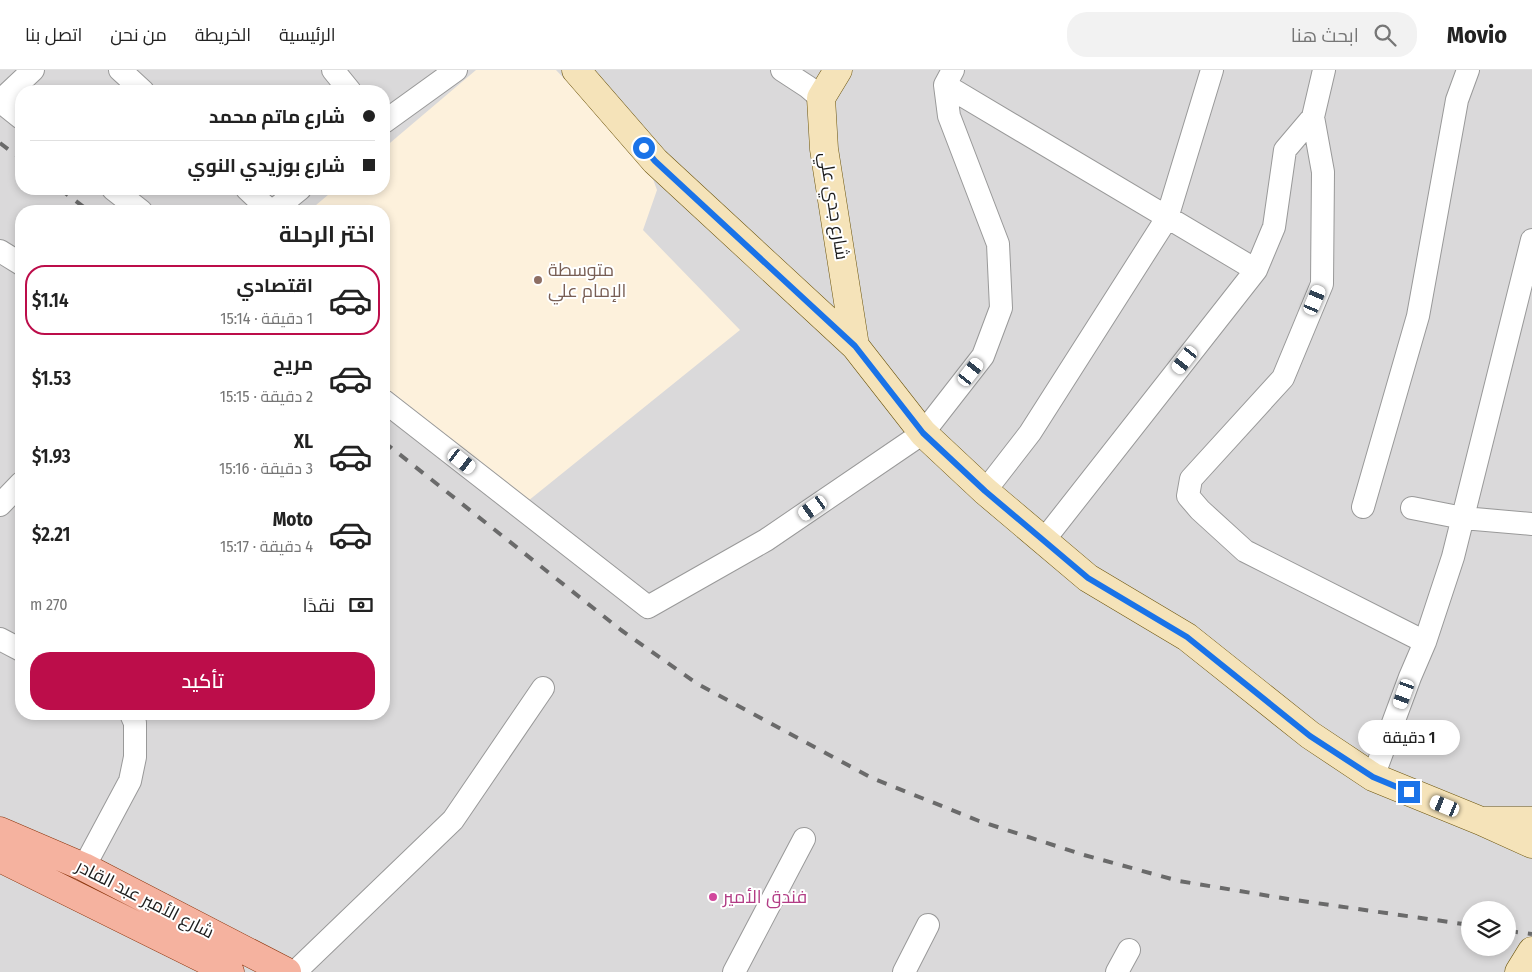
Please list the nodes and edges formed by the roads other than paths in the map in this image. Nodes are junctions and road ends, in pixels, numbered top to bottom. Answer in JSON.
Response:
{"nodes":[{"id":1,"x":33,"y":70,"type":"edge"},
{"id":2,"x":120,"y":70,"type":"edge"},
{"id":3,"x":333,"y":70,"type":"edge"},
{"id":4,"x":456,"y":70,"type":"edge"},
{"id":5,"x":576,"y":70,"type":"edge"},
{"id":6,"x":782,"y":70,"type":"edge"},
{"id":7,"x":838,"y":70,"type":"edge"},
{"id":8,"x":1212,"y":70,"type":"edge"},
{"id":9,"x":1324,"y":70,"type":"edge"},
{"id":10,"x":1468,"y":70,"type":"edge"},
{"id":11,"x":949,"y":77,"type":"edge"},
{"id":12,"x":17,"y":85,"type":"edge"},
{"id":13,"x":136,"y":85,"type":"edge"},
{"id":14,"x":345,"y":85,"type":"edge"},
{"id":15,"x":812,"y":85,"type":"edge"},
{"id":16,"x":15,"y":87,"type":"edge"},
{"id":17,"x":0,"y":101,"type":"edge"},
{"id":18,"x":15,"y":113,"type":"edge"},
{"id":19,"x":1313,"y":116,"type":"junction"},
{"id":20,"x":390,"y":118,"type":"edge"},
{"id":21,"x":121,"y":195,"type":"edge"},
{"id":22,"x":253,"y":195,"type":"edge"},
{"id":23,"x":292,"y":195,"type":"edge"},
{"id":24,"x":134,"y":205,"type":"edge"},
{"id":25,"x":265,"y":205,"type":"edge"},
{"id":26,"x":280,"y":205,"type":"edge"},
{"id":27,"x":1168,"y":218,"type":"junction"},
{"id":28,"x":1532,"y":240,"type":"edge"},
{"id":29,"x":0,"y":251,"type":"edge"},
{"id":30,"x":15,"y":260,"type":"edge"},
{"id":31,"x":1256,"y":270,"type":"junction"},
{"id":32,"x":855,"y":346,"type":"junction"},
{"id":33,"x":390,"y":406,"type":"edge"},
{"id":34,"x":923,"y":433,"type":"junction"},
{"id":35,"x":15,"y":489,"type":"edge"},
{"id":36,"x":985,"y":491,"type":"junction"},
{"id":37,"x":0,"y":505,"type":"edge"},
{"id":38,"x":1363,"y":507,"type":"dead end"},
{"id":39,"x":1412,"y":508,"type":"dead end"},
{"id":40,"x":1462,"y":518,"type":"junction"},
{"id":41,"x":1532,"y":524,"type":"edge"},
{"id":42,"x":1044,"y":540,"type":"junction"},
{"id":43,"x":0,"y":639,"type":"edge"},
{"id":44,"x":1425,"y":642,"type":"junction"},
{"id":45,"x":15,"y":647,"type":"edge"},
{"id":46,"x":543,"y":688,"type":"dead end"},
{"id":47,"x":133,"y":720,"type":"edge"},
{"id":48,"x":1373,"y":777,"type":"junction"},
{"id":49,"x":1532,"y":820,"type":"edge"},
{"id":50,"x":1481,"y":821,"type":"junction"},
{"id":51,"x":0,"y":831,"type":"edge"},
{"id":52,"x":804,"y":839,"type":"dead end"},
{"id":53,"x":1532,"y":844,"type":"edge"},
{"id":54,"x":0,"y":858,"type":"edge"},
{"id":55,"x":84,"y":867,"type":"junction"},
{"id":56,"x":928,"y":925,"type":"dead end"},
{"id":57,"x":1129,"y":950,"type":"dead end"},
{"id":58,"x":1532,"y":951,"type":"edge"},
{"id":59,"x":230,"y":972,"type":"edge"},
{"id":60,"x":288,"y":972,"type":"edge"},
{"id":61,"x":295,"y":972,"type":"edge"},
{"id":62,"x":734,"y":972,"type":"edge"},
{"id":63,"x":904,"y":972,"type":"edge"},
{"id":64,"x":1117,"y":972,"type":"edge"},
{"id":65,"x":1519,"y":972,"type":"edge"}],
"edges":[{"from":1,"to":12,"type":"street"},
{"from":2,"to":13,"type":"street"},
{"from":3,"to":14,"type":"street"},
{"from":4,"to":20,"type":"street"},
{"from":5,"to":32,"type":"street"},
{"from":6,"to":15,"type":"street"},
{"from":7,"to":15,"type":"street"},
{"from":8,"to":27,"type":"street"},
{"from":9,"to":19,"type":"street"},
{"from":10,"to":38,"type":"street"},
{"from":11,"to":27,"type":"street"},
{"from":11,"to":34,"type":"street"},
{"from":15,"to":32,"type":"street","name":"شارع جدي علي"},
{"from":16,"to":17,"type":"street"},
{"from":17,"to":18,"type":"street"},
{"from":19,"to":31,"type":"street"},
{"from":19,"to":44,"type":"street"},
{"from":21,"to":24,"type":"street"},
{"from":22,"to":25,"type":"street"},
{"from":23,"to":26,"type":"street"},
{"from":27,"to":31,"type":"street"},
{"from":27,"to":36,"type":"street"},
{"from":28,"to":40,"type":"street"},
{"from":29,"to":30,"type":"street"},
{"from":31,"to":42,"type":"street"},
{"from":32,"to":34,"type":"street"},
{"from":33,"to":34,"type":"street"},
{"from":34,"to":36,"type":"street"},
{"from":35,"to":37,"type":"street"},
{"from":36,"to":42,"type":"street"},
{"from":39,"to":40,"type":"street"},
{"from":40,"to":41,"type":"street"},
{"from":40,"to":44,"type":"street"},
{"from":42,"to":48,"type":"street"},
{"from":43,"to":45,"type":"street"},
{"from":44,"to":48,"type":"street"},
{"from":46,"to":61,"type":"street"},
{"from":47,"to":55,"type":"street"},
{"from":48,"to":50,"type":"street"},
{"from":49,"to":50,"type":"street"},
{"from":50,"to":53,"type":"street"},
{"from":51,"to":55,"type":"main road","name":"شارع الأمير عبد القادر"},
{"from":52,"to":62,"type":"street"},
{"from":54,"to":59,"type":"main road","name":"شارع الأمير عبد القادر"},
{"from":55,"to":60,"type":"main road","name":"شارع الأمير عبد القادر"},
{"from":56,"to":63,"type":"street"},
{"from":57,"to":64,"type":"street"},
{"from":58,"to":65,"type":"street"}]}
